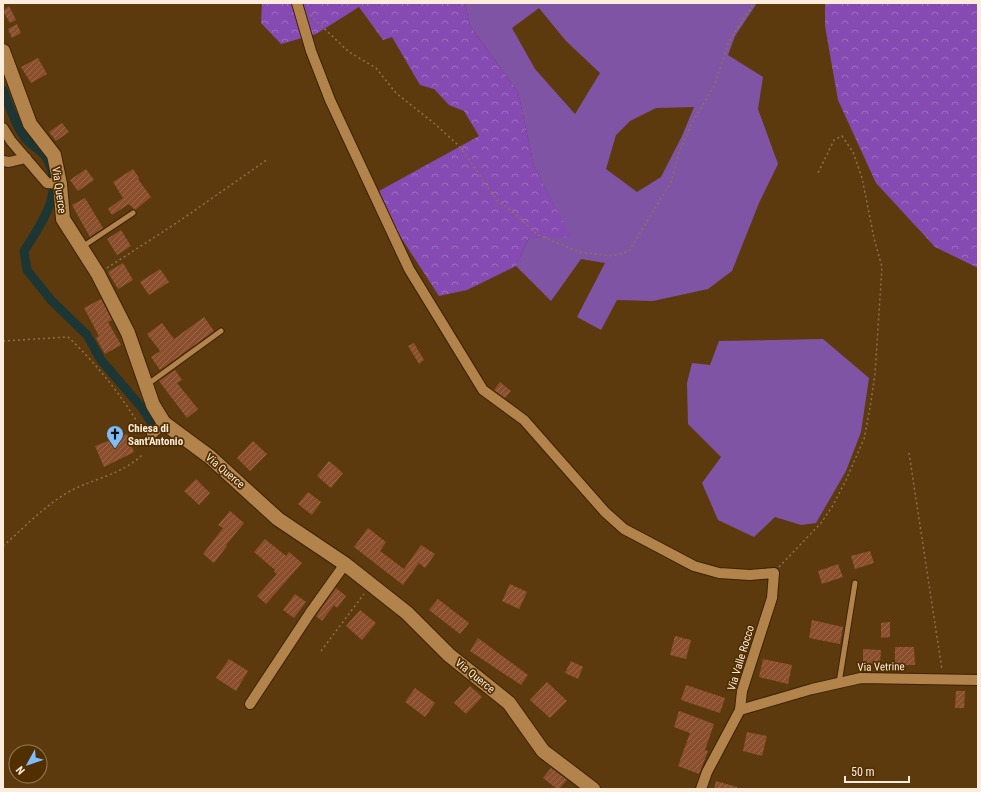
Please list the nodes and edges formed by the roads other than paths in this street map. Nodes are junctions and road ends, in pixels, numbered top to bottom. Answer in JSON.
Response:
{"nodes":[{"id":1,"x":298,"y":5,"type":"edge"},
{"id":2,"x":3,"y":50,"type":"edge"},
{"id":3,"x":3,"y":128,"type":"edge"},
{"id":4,"x":26,"y":158,"type":"junction"},
{"id":5,"x":3,"y":161,"type":"edge"},
{"id":6,"x":54,"y":184,"type":"junction"},
{"id":7,"x":133,"y":213,"type":"dead end"},
{"id":8,"x":81,"y":247,"type":"junction"},
{"id":9,"x":221,"y":331,"type":"dead end"},
{"id":10,"x":147,"y":385,"type":"junction"},
{"id":11,"x":164,"y":423,"type":"junction"},
{"id":12,"x":152,"y":434,"type":"dead end"},
{"id":13,"x":345,"y":564,"type":"junction"},
{"id":14,"x":855,"y":583,"type":"dead end"},
{"id":15,"x":978,"y":680,"type":"edge"},
{"id":16,"x":839,"y":683,"type":"junction"},
{"id":17,"x":250,"y":704,"type":"dead end"},
{"id":18,"x":740,"y":710,"type":"junction"},
{"id":19,"x":593,"y":789,"type":"edge"},
{"id":20,"x":701,"y":789,"type":"edge"}],
"edges":[{"from":1,"to":18,"type":"street","name":"Via Valle Rocco"},
{"from":2,"to":6,"type":"street","name":"Via Querce"},
{"from":3,"to":4,"type":"street"},
{"from":4,"to":5,"type":"street"},
{"from":4,"to":6,"type":"street"},
{"from":6,"to":8,"type":"street","name":"Via Querce"},
{"from":7,"to":8,"type":"lane"},
{"from":8,"to":10,"type":"street","name":"Via Querce"},
{"from":9,"to":10,"type":"lane"},
{"from":10,"to":11,"type":"street","name":"Via Querce"},
{"from":11,"to":12,"type":"street"},
{"from":11,"to":13,"type":"street","name":"Via Querce"},
{"from":13,"to":17,"type":"street"},
{"from":13,"to":19,"type":"street","name":"Via Querce"},
{"from":14,"to":16,"type":"lane"},
{"from":15,"to":16,"type":"street","name":"Via Vetrine"},
{"from":16,"to":18,"type":"street","name":"Via Vetrine"},
{"from":18,"to":20,"type":"street","name":"Via Valle Rocco"}]}
